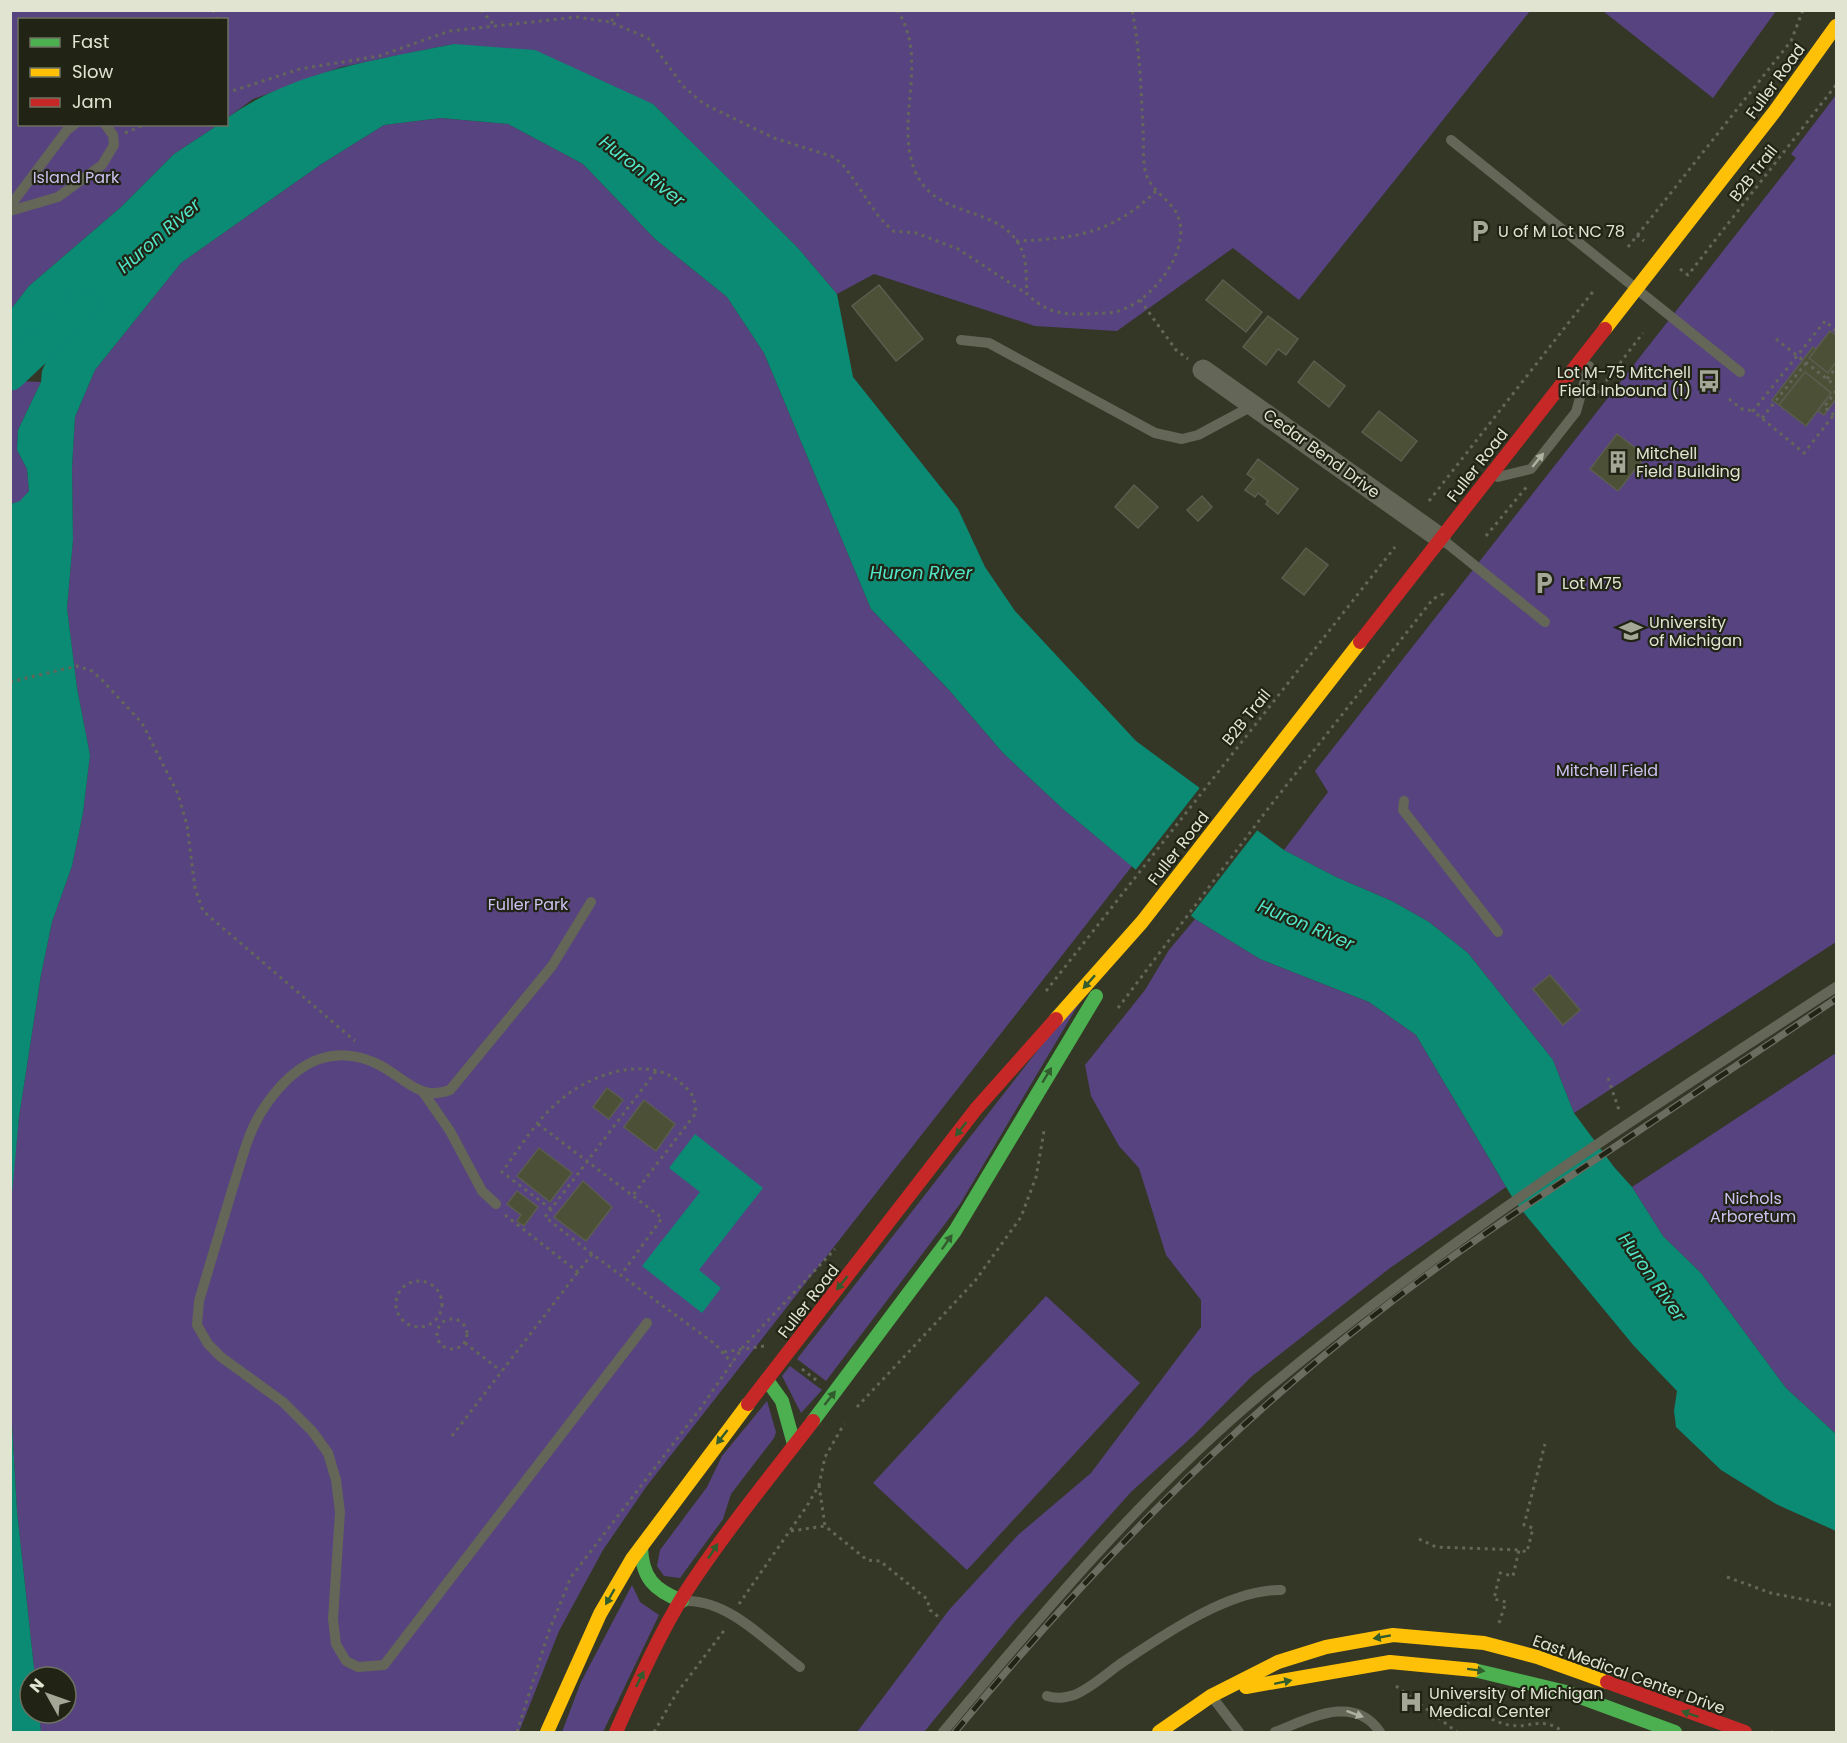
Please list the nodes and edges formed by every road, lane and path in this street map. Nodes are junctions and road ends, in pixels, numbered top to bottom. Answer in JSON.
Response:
{"nodes":[{"id":1,"x":481,"y":10,"type":"edge"},
{"id":2,"x":623,"y":10,"type":"edge"},
{"id":3,"x":897,"y":10,"type":"edge"},
{"id":4,"x":1132,"y":10,"type":"edge"},
{"id":5,"x":1803,"y":10,"type":"edge"},
{"id":6,"x":610,"y":22,"type":"junction"},
{"id":7,"x":495,"y":26,"type":"junction"},
{"id":8,"x":1836,"y":26,"type":"edge"},
{"id":9,"x":1836,"y":85,"type":"edge"},
{"id":10,"x":228,"y":92,"type":"edge"},
{"id":11,"x":72,"y":126,"type":"edge"},
{"id":12,"x":106,"y":126,"type":"edge"},
{"id":13,"x":141,"y":126,"type":"edge"},
{"id":14,"x":113,"y":138,"type":"junction"},
{"id":15,"x":1451,"y":141,"type":"dead end"},
{"id":16,"x":1157,"y":190,"type":"junction"},
{"id":17,"x":10,"y":206,"type":"edge"},
{"id":18,"x":10,"y":211,"type":"edge"},
{"id":19,"x":1016,"y":241,"type":"junction"},
{"id":20,"x":1628,"y":247,"type":"dead end"},
{"id":21,"x":1688,"y":275,"type":"dead end"},
{"id":22,"x":1636,"y":288,"type":"junction"},
{"id":23,"x":1595,"y":289,"type":"dead end"},
{"id":24,"x":1027,"y":294,"type":"junction"},
{"id":25,"x":1140,"y":300,"type":"junction"},
{"id":26,"x":1836,"y":331,"type":"edge"},
{"id":27,"x":1597,"y":338,"type":"junction"},
{"id":28,"x":1776,"y":339,"type":"dead end"},
{"id":29,"x":961,"y":340,"type":"dead end"},
{"id":30,"x":1797,"y":355,"type":"junction"},
{"id":31,"x":1806,"y":363,"type":"junction"},
{"id":32,"x":1836,"y":368,"type":"edge"},
{"id":33,"x":1203,"y":370,"type":"joint"},
{"id":34,"x":1740,"y":372,"type":"dead end"},
{"id":35,"x":1827,"y":379,"type":"junction"},
{"id":36,"x":1836,"y":386,"type":"edge"},
{"id":37,"x":1836,"y":391,"type":"edge"},
{"id":38,"x":1728,"y":399,"type":"dead end"},
{"id":39,"x":1255,"y":405,"type":"junction"},
{"id":40,"x":1753,"y":411,"type":"junction"},
{"id":41,"x":1835,"y":413,"type":"edge"},
{"id":42,"x":1762,"y":418,"type":"junction"},
{"id":43,"x":1486,"y":480,"type":"junction"},
{"id":44,"x":1429,"y":501,"type":"dead end"},
{"id":45,"x":1440,"y":538,"type":"junction"},
{"id":46,"x":1395,"y":547,"type":"dead end"},
{"id":47,"x":1443,"y":589,"type":"dead end"},
{"id":48,"x":1545,"y":622,"type":"dead end"},
{"id":49,"x":10,"y":682,"type":"edge"},
{"id":50,"x":1404,"y":801,"type":"dead end"},
{"id":51,"x":591,"y":902,"type":"dead end"},
{"id":52,"x":1117,"y":903,"type":"dead end"},
{"id":53,"x":1142,"y":922,"type":"junction"},
{"id":54,"x":1498,"y":932,"type":"dead end"},
{"id":55,"x":1836,"y":987,"type":"edge"},
{"id":56,"x":1118,"y":1009,"type":"dead end"},
{"id":57,"x":356,"y":1042,"type":"dead end"},
{"id":58,"x":656,"y":1071,"type":"junction"},
{"id":59,"x":1608,"y":1078,"type":"dead end"},
{"id":60,"x":423,"y":1092,"type":"junction"},
{"id":61,"x":538,"y":1124,"type":"junction"},
{"id":62,"x":1044,"y":1129,"type":"dead end"},
{"id":63,"x":1619,"y":1130,"type":"junction"},
{"id":64,"x":587,"y":1161,"type":"junction"},
{"id":65,"x":633,"y":1196,"type":"junction"},
{"id":66,"x":496,"y":1204,"type":"joint"},
{"id":67,"x":551,"y":1209,"type":"junction"},
{"id":68,"x":592,"y":1254,"type":"junction"},
{"id":69,"x":578,"y":1272,"type":"junction"},
{"id":70,"x":621,"y":1275,"type":"junction"},
{"id":71,"x":437,"y":1318,"type":"junction"},
{"id":72,"x":442,"y":1323,"type":"junction"},
{"id":73,"x":647,"y":1323,"type":"dead end"},
{"id":74,"x":465,"y":1343,"type":"junction"},
{"id":75,"x":766,"y":1347,"type":"dead end"},
{"id":76,"x":724,"y":1352,"type":"junction"},
{"id":77,"x":732,"y":1363,"type":"dead end"},
{"id":78,"x":501,"y":1372,"type":"junction"},
{"id":79,"x":767,"y":1380,"type":"junction"},
{"id":80,"x":854,"y":1410,"type":"dead end"},
{"id":81,"x":849,"y":1417,"type":"dead end"},
{"id":82,"x":452,"y":1436,"type":"dead end"},
{"id":83,"x":794,"y":1444,"type":"junction"},
{"id":84,"x":1545,"y":1444,"type":"dead end"},
{"id":85,"x":819,"y":1485,"type":"junction"},
{"id":86,"x":825,"y":1526,"type":"junction"},
{"id":87,"x":791,"y":1531,"type":"junction"},
{"id":88,"x":1419,"y":1539,"type":"dead end"},
{"id":89,"x":641,"y":1547,"type":"junction"},
{"id":90,"x":1519,"y":1550,"type":"junction"},
{"id":91,"x":1727,"y":1576,"type":"dead end"},
{"id":92,"x":1281,"y":1590,"type":"dead end"},
{"id":93,"x":682,"y":1601,"type":"junction"},
{"id":94,"x":1836,"y":1606,"type":"edge"},
{"id":95,"x":733,"y":1615,"type":"junction"},
{"id":96,"x":940,"y":1618,"type":"dead end"},
{"id":97,"x":1504,"y":1626,"type":"dead end"},
{"id":98,"x":800,"y":1666,"type":"dead end"},
{"id":99,"x":1388,"y":1681,"type":"dead end"},
{"id":100,"x":1449,"y":1685,"type":"dead end"},
{"id":101,"x":1225,"y":1689,"type":"junction"},
{"id":102,"x":1047,"y":1696,"type":"dead end"},
{"id":103,"x":1211,"y":1696,"type":"junction"},
{"id":104,"x":1283,"y":1731,"type":"edge"},
{"id":105,"x":548,"y":1732,"type":"edge"},
{"id":106,"x":616,"y":1732,"type":"edge"},
{"id":107,"x":654,"y":1732,"type":"edge"},
{"id":108,"x":943,"y":1732,"type":"edge"},
{"id":109,"x":1159,"y":1732,"type":"edge"},
{"id":110,"x":1239,"y":1732,"type":"edge"},
{"id":111,"x":1380,"y":1732,"type":"edge"},
{"id":112,"x":1457,"y":1732,"type":"edge"},
{"id":113,"x":1564,"y":1732,"type":"edge"},
{"id":114,"x":1675,"y":1732,"type":"edge"},
{"id":115,"x":1745,"y":1732,"type":"edge"}],
"edges":[{"from":1,"to":7,"type":"path"},
{"from":2,"to":6,"type":"path"},
{"from":3,"to":19,"type":"path"},
{"from":4,"to":16,"type":"path"},
{"from":5,"to":20,"type":"path"},
{"from":6,"to":7,"type":"path"},
{"from":6,"to":24,"type":"path"},
{"from":7,"to":10,"type":"path"},
{"from":8,"to":22,"type":"main road","name":"Fuller Road"},
{"from":9,"to":21,"type":"path","name":"B2B Trail"},
{"from":11,"to":17,"type":"lane"},
{"from":12,"to":14,"type":"lane"},
{"from":13,"to":14,"type":"path"},
{"from":14,"to":18,"type":"lane"},
{"from":15,"to":22,"type":"lane"},
{"from":16,"to":19,"type":"path"},
{"from":16,"to":25,"type":"path"},
{"from":19,"to":24,"type":"path"},
{"from":22,"to":27,"type":"main road","name":"Fuller Road"},
{"from":22,"to":34,"type":"lane"},
{"from":23,"to":44,"type":"path"},
{"from":24,"to":25,"type":"path"},
{"from":25,"to":33,"type":"path"},
{"from":26,"to":30,"type":"path"},
{"from":27,"to":43,"type":"main road","name":"Fuller Road"},
{"from":43,"to":27,"type":"lane","one_way":true},
{"from":28,"to":30,"type":"path"},
{"from":29,"to":39,"type":"lane"},
{"from":30,"to":31,"type":"path"},
{"from":30,"to":40,"type":"path"},
{"from":31,"to":35,"type":"path"},
{"from":31,"to":42,"type":"path"},
{"from":32,"to":35,"type":"path"},
{"from":33,"to":39,"type":"street","name":"Cedar Bend Drive"},
{"from":35,"to":36,"type":"path"},
{"from":37,"to":41,"type":"path"},
{"from":38,"to":40,"type":"path"},
{"from":39,"to":45,"type":"street","name":"Cedar Bend Drive"},
{"from":40,"to":42,"type":"path"},
{"from":41,"to":42,"type":"path"},
{"from":43,"to":45,"type":"main road","name":"Fuller Road"},
{"from":45,"to":48,"type":"lane"},
{"from":45,"to":53,"type":"main road","name":"Fuller Road"},
{"from":46,"to":52,"type":"path","name":"B2B Trail"},
{"from":47,"to":56,"type":"path"},
{"from":49,"to":57,"type":"path"},
{"from":50,"to":54,"type":"lane"},
{"from":51,"to":60,"type":"lane"},
{"from":53,"to":79,"type":"main road","name":"Fuller Road","one_way":true},
{"from":83,"to":53,"type":"main road","name":"Fuller Road","one_way":true},
{"from":55,"to":63,"type":"lane"},
{"from":58,"to":61,"type":"path"},
{"from":58,"to":64,"type":"path"},
{"from":58,"to":65,"type":"path"},
{"from":59,"to":63,"type":"path"},
{"from":60,"to":66,"type":"lane"},
{"from":60,"to":73,"type":"lane"},
{"from":61,"to":64,"type":"path"},
{"from":61,"to":67,"type":"path"},
{"from":62,"to":80,"type":"path"},
{"from":63,"to":108,"type":"lane"},
{"from":64,"to":65,"type":"path"},
{"from":64,"to":67,"type":"path"},
{"from":65,"to":70,"type":"path"},
{"from":66,"to":69,"type":"path"},
{"from":67,"to":68,"type":"path"},
{"from":68,"to":69,"type":"path"},
{"from":68,"to":70,"type":"path"},
{"from":69,"to":78,"type":"path"},
{"from":70,"to":76,"type":"path"},
{"from":71,"to":71,"type":"path"},
{"from":71,"to":72,"type":"path"},
{"from":72,"to":74,"type":"path"},
{"from":72,"to":74,"type":"path"},
{"from":74,"to":78,"type":"path"},
{"from":75,"to":76,"type":"path"},
{"from":76,"to":77,"type":"path"},
{"from":78,"to":82,"type":"path"},
{"from":79,"to":83,"type":"main road"},
{"from":79,"to":89,"type":"main road","name":"Fuller Road","one_way":true},
{"from":81,"to":85,"type":"path"},
{"from":93,"to":83,"type":"main road","name":"Fuller Road","one_way":true},
{"from":84,"to":90,"type":"path"},
{"from":85,"to":86,"type":"path"},
{"from":85,"to":87,"type":"path"},
{"from":86,"to":87,"type":"path"},
{"from":86,"to":96,"type":"path"},
{"from":87,"to":95,"type":"path"},
{"from":88,"to":90,"type":"path"},
{"from":89,"to":93,"type":"main road"},
{"from":89,"to":105,"type":"main road","name":"Fuller Road","one_way":true},
{"from":90,"to":97,"type":"path"},
{"from":91,"to":94,"type":"path"},
{"from":92,"to":102,"type":"lane"},
{"from":93,"to":95,"type":"lane"},
{"from":106,"to":93,"type":"main road","name":"Fuller Road","one_way":true},
{"from":95,"to":98,"type":"lane"},
{"from":95,"to":107,"type":"path"},
{"from":99,"to":112,"type":"path"},
{"from":100,"to":113,"type":"path"},
{"from":101,"to":103,"type":"main road","name":"East Medical Center Drive"},
{"from":101,"to":114,"type":"main road","name":"East Medical Center Drive","one_way":true},
{"from":115,"to":101,"type":"main road","name":"East Medical Center Drive","one_way":true},
{"from":103,"to":109,"type":"main road","name":"East Medical Center Drive"},
{"from":103,"to":110,"type":"lane"},
{"from":104,"to":111,"type":"lane","one_way":true}]}
